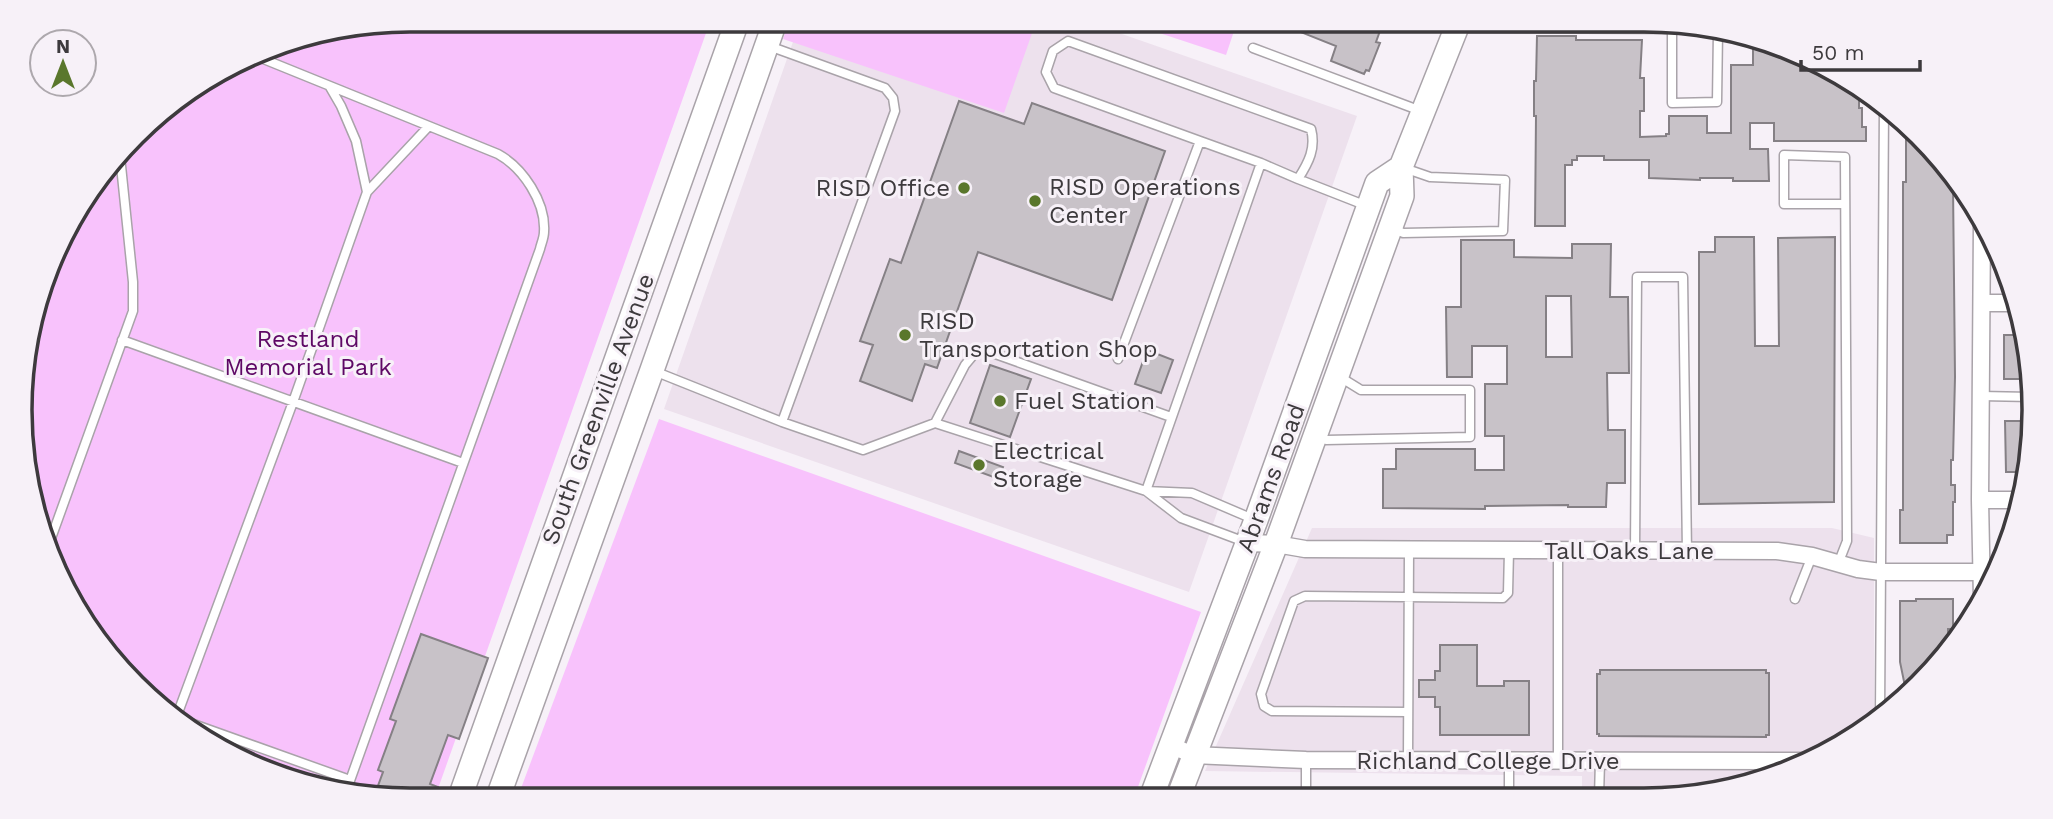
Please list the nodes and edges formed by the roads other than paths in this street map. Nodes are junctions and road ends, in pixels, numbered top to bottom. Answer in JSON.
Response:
{"nodes":[{"id":1,"x":734,"y":32,"type":"edge"},
{"id":2,"x":746,"y":32,"type":"edge"},
{"id":3,"x":772,"y":32,"type":"edge"},
{"id":4,"x":1455,"y":32,"type":"edge"},
{"id":5,"x":1672,"y":32,"type":"edge"},
{"id":6,"x":1718,"y":39,"type":"edge"},
{"id":7,"x":767,"y":45,"type":"junction"},
{"id":8,"x":1253,"y":48,"type":"dead end"},
{"id":9,"x":269,"y":58,"type":"edge"},
{"id":10,"x":330,"y":87,"type":"junction"},
{"id":11,"x":1423,"y":112,"type":"junction"},
{"id":12,"x":1884,"y":118,"type":"edge"},
{"id":13,"x":428,"y":127,"type":"junction"},
{"id":14,"x":1200,"y":141,"type":"junction"},
{"id":15,"x":1261,"y":163,"type":"junction"},
{"id":16,"x":121,"y":165,"type":"edge"},
{"id":17,"x":1402,"y":167,"type":"junction"},
{"id":18,"x":1298,"y":179,"type":"junction"},
{"id":19,"x":367,"y":192,"type":"junction"},
{"id":20,"x":1845,"y":204,"type":"junction"},
{"id":21,"x":1369,"y":206,"type":"junction"},
{"id":22,"x":1391,"y":227,"type":"junction"},
{"id":23,"x":1982,"y":240,"type":"edge"},
{"id":24,"x":1982,"y":303,"type":"junction"},
{"id":25,"x":2006,"y":303,"type":"edge"},
{"id":26,"x":122,"y":340,"type":"junction"},
{"id":27,"x":617,"y":356,"type":"junction"},
{"id":28,"x":1118,"y":359,"type":"dead end"},
{"id":29,"x":652,"y":370,"type":"junction"},
{"id":30,"x":1337,"y":376,"type":"junction"},
{"id":31,"x":1981,"y":396,"type":"junction"},
{"id":32,"x":2021,"y":397,"type":"edge"},
{"id":33,"x":293,"y":402,"type":"junction"},
{"id":34,"x":1171,"y":417,"type":"junction"},
{"id":35,"x":782,"y":422,"type":"junction"},
{"id":36,"x":935,"y":423,"type":"junction"},
{"id":37,"x":1315,"y":435,"type":"junction"},
{"id":38,"x":463,"y":463,"type":"junction"},
{"id":39,"x":1146,"y":491,"type":"junction"},
{"id":40,"x":1980,"y":500,"type":"junction"},
{"id":41,"x":2010,"y":500,"type":"edge"},
{"id":42,"x":1256,"y":520,"type":"junction"},
{"id":43,"x":53,"y":533,"type":"edge"},
{"id":44,"x":1247,"y":543,"type":"junction"},
{"id":45,"x":1276,"y":544,"type":"junction"},
{"id":46,"x":1409,"y":550,"type":"junction"},
{"id":47,"x":1509,"y":551,"type":"junction"},
{"id":48,"x":1558,"y":551,"type":"junction"},
{"id":49,"x":1635,"y":551,"type":"junction"},
{"id":50,"x":1687,"y":552,"type":"junction"},
{"id":51,"x":1812,"y":556,"type":"junction"},
{"id":52,"x":1838,"y":564,"type":"junction"},
{"id":53,"x":1881,"y":572,"type":"junction"},
{"id":54,"x":1980,"y":572,"type":"junction"},
{"id":55,"x":1981,"y":581,"type":"edge"},
{"id":56,"x":1409,"y":596,"type":"junction"},
{"id":57,"x":1795,"y":599,"type":"dead end"},
{"id":58,"x":1880,"y":704,"type":"edge"},
{"id":59,"x":176,"y":706,"type":"edge"},
{"id":60,"x":1408,"y":712,"type":"junction"},
{"id":61,"x":206,"y":728,"type":"edge"},
{"id":62,"x":1170,"y":746,"type":"junction"},
{"id":63,"x":1193,"y":755,"type":"junction"},
{"id":64,"x":1306,"y":760,"type":"junction"},
{"id":65,"x":1408,"y":760,"type":"junction"},
{"id":66,"x":1509,"y":760,"type":"junction"},
{"id":67,"x":1558,"y":761,"type":"junction"},
{"id":68,"x":1600,"y":761,"type":"junction"},
{"id":69,"x":1782,"y":761,"type":"edge"},
{"id":70,"x":350,"y":780,"type":"joint"},
{"id":71,"x":463,"y":788,"type":"edge"},
{"id":72,"x":502,"y":788,"type":"edge"},
{"id":73,"x":1155,"y":788,"type":"edge"},
{"id":74,"x":1181,"y":788,"type":"edge"},
{"id":75,"x":1306,"y":788,"type":"edge"},
{"id":76,"x":1510,"y":788,"type":"edge"},
{"id":77,"x":1599,"y":788,"type":"edge"}],
"edges":[{"from":1,"to":27,"type":"main road","name":"South Greenville Avenue"},
{"from":2,"to":7,"type":"main road"},
{"from":3,"to":7,"type":"main road","name":"South Greenville Avenue"},
{"from":4,"to":11,"type":"main road","name":"Abrams Road"},
{"from":5,"to":6,"type":"lane"},
{"from":7,"to":29,"type":"main road","name":"South Greenville Avenue"},
{"from":7,"to":35,"type":"lane"},
{"from":8,"to":11,"type":"lane"},
{"from":9,"to":10,"type":"lane"},
{"from":10,"to":13,"type":"lane"},
{"from":10,"to":19,"type":"lane"},
{"from":11,"to":17,"type":"main road","name":"Abrams Road"},
{"from":12,"to":53,"type":"lane"},
{"from":13,"to":19,"type":"lane"},
{"from":13,"to":38,"type":"lane"},
{"from":14,"to":15,"type":"lane"},
{"from":14,"to":18,"type":"lane"},
{"from":14,"to":28,"type":"lane"},
{"from":15,"to":18,"type":"lane"},
{"from":15,"to":34,"type":"lane"},
{"from":16,"to":26,"type":"lane"},
{"from":17,"to":21,"type":"main road","name":"Abrams Road"},
{"from":17,"to":22,"type":"main road","name":"Abrams Road"},
{"from":17,"to":22,"type":"lane"},
{"from":18,"to":21,"type":"lane"},
{"from":19,"to":33,"type":"lane"},
{"from":20,"to":20,"type":"lane"},
{"from":20,"to":52,"type":"lane"},
{"from":21,"to":42,"type":"main road","name":"Abrams Road"},
{"from":22,"to":30,"type":"main road","name":"Abrams Road"},
{"from":23,"to":24,"type":"street"},
{"from":24,"to":25,"type":"street"},
{"from":24,"to":31,"type":"street"},
{"from":26,"to":33,"type":"lane"},
{"from":26,"to":43,"type":"lane"},
{"from":27,"to":29,"type":"main road"},
{"from":27,"to":71,"type":"main road","name":"South Greenville Avenue"},
{"from":29,"to":35,"type":"lane"},
{"from":29,"to":72,"type":"main road","name":"South Greenville Avenue"},
{"from":30,"to":37,"type":"main road","name":"Abrams Road"},
{"from":30,"to":37,"type":"lane"},
{"from":31,"to":32,"type":"lane"},
{"from":31,"to":40,"type":"street"},
{"from":33,"to":38,"type":"lane"},
{"from":33,"to":59,"type":"lane"},
{"from":34,"to":36,"type":"lane"},
{"from":34,"to":39,"type":"lane"},
{"from":35,"to":36,"type":"lane"},
{"from":36,"to":39,"type":"lane"},
{"from":37,"to":45,"type":"main road","name":"Abrams Road"},
{"from":38,"to":70,"type":"lane"},
{"from":39,"to":42,"type":"lane"},
{"from":39,"to":44,"type":"lane"},
{"from":40,"to":41,"type":"street"},
{"from":40,"to":54,"type":"street"},
{"from":42,"to":44,"type":"main road","name":"Abrams Road"},
{"from":42,"to":45,"type":"street"},
{"from":44,"to":45,"type":"street","name":"Tall Oaks Lane"},
{"from":44,"to":62,"type":"main road","name":"Abrams Road"},
{"from":45,"to":46,"type":"street","name":"Tall Oaks Lane"},
{"from":45,"to":63,"type":"main road","name":"Abrams Road"},
{"from":46,"to":47,"type":"street","name":"Tall Oaks Lane"},
{"from":46,"to":56,"type":"lane"},
{"from":47,"to":48,"type":"street","name":"Tall Oaks Lane"},
{"from":47,"to":56,"type":"lane"},
{"from":48,"to":49,"type":"street","name":"Tall Oaks Lane"},
{"from":48,"to":67,"type":"lane"},
{"from":49,"to":50,"type":"street","name":"Tall Oaks Lane"},
{"from":49,"to":50,"type":"lane"},
{"from":50,"to":51,"type":"street","name":"Tall Oaks Lane"},
{"from":51,"to":52,"type":"street","name":"Tall Oaks Lane"},
{"from":51,"to":57,"type":"lane"},
{"from":52,"to":53,"type":"street","name":"Tall Oaks Lane"},
{"from":53,"to":54,"type":"street","name":"Tall Oaks Lane"},
{"from":53,"to":58,"type":"lane"},
{"from":54,"to":55,"type":"street"},
{"from":56,"to":60,"type":"lane"},
{"from":56,"to":60,"type":"lane"},
{"from":60,"to":65,"type":"lane"},
{"from":61,"to":70,"type":"lane"},
{"from":62,"to":63,"type":"street","name":"Richland College Drive"},
{"from":62,"to":73,"type":"main road","name":"Abrams Road"},
{"from":63,"to":64,"type":"street","name":"Richland College Drive"},
{"from":63,"to":74,"type":"main road","name":"Abrams Road"},
{"from":64,"to":65,"type":"street","name":"Richland College Drive"},
{"from":64,"to":75,"type":"lane"},
{"from":65,"to":66,"type":"street","name":"Richland College Drive"},
{"from":66,"to":67,"type":"street","name":"Richland College Drive"},
{"from":66,"to":76,"type":"lane"},
{"from":67,"to":68,"type":"street","name":"Richland College Drive"},
{"from":68,"to":69,"type":"street","name":"Richland College Drive"},
{"from":68,"to":77,"type":"lane"}]}
